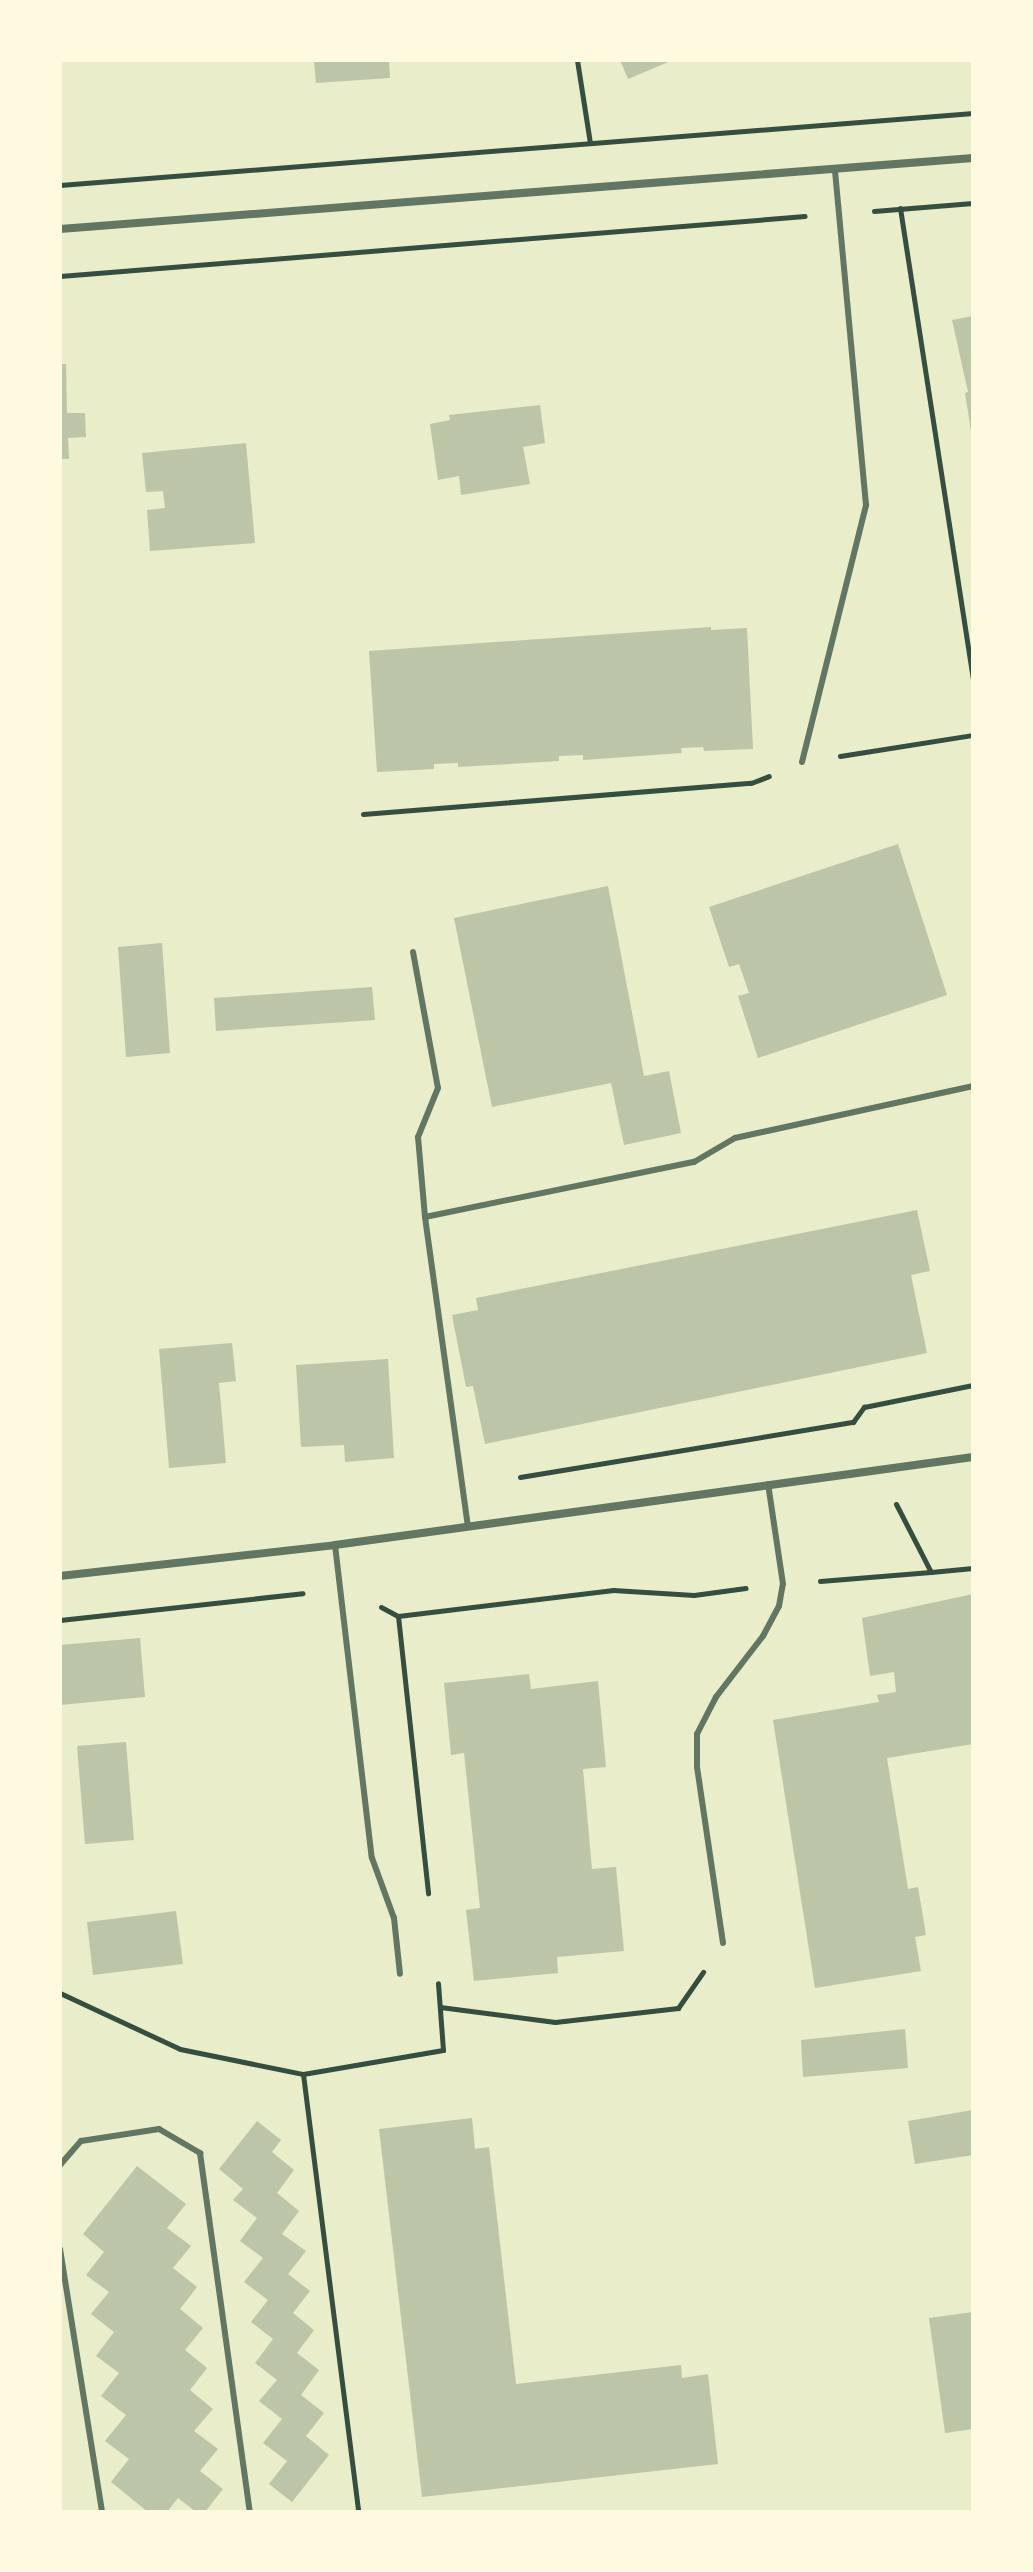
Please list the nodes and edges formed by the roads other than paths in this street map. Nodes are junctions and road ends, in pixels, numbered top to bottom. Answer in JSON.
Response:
{"nodes":[{"id":1,"x":973,"y":158,"type":"edge"},
{"id":2,"x":835,"y":169,"type":"junction"},
{"id":3,"x":60,"y":229,"type":"edge"},
{"id":4,"x":802,"y":762,"type":"road end"},
{"id":5,"x":413,"y":952,"type":"dead end"},
{"id":6,"x":973,"y":1086,"type":"edge"},
{"id":7,"x":425,"y":1217,"type":"junction"},
{"id":8,"x":973,"y":1457,"type":"edge"},
{"id":9,"x":768,"y":1484,"type":"junction"},
{"id":10,"x":468,"y":1525,"type":"junction"},
{"id":11,"x":335,"y":1545,"type":"junction"},
{"id":12,"x":60,"y":1576,"type":"edge"},
{"id":13,"x":723,"y":1943,"type":"road end"},
{"id":14,"x":400,"y":1974,"type":"dead end"},
{"id":15,"x":60,"y":2165,"type":"edge"},
{"id":16,"x":60,"y":2249,"type":"edge"},
{"id":17,"x":102,"y":2512,"type":"edge"},
{"id":18,"x":250,"y":2512,"type":"edge"}],
"edges":[{"from":1,"to":2,"type":"street"},
{"from":2,"to":3,"type":"street"},
{"from":2,"to":4,"type":"lane"},
{"from":5,"to":7,"type":"lane"},
{"from":6,"to":7,"type":"lane"},
{"from":7,"to":10,"type":"lane"},
{"from":8,"to":9,"type":"street"},
{"from":9,"to":10,"type":"street"},
{"from":9,"to":13,"type":"lane"},
{"from":10,"to":11,"type":"street"},
{"from":11,"to":12,"type":"street"},
{"from":11,"to":14,"type":"lane"},
{"from":15,"to":18,"type":"lane"},
{"from":16,"to":17,"type":"lane"}]}
